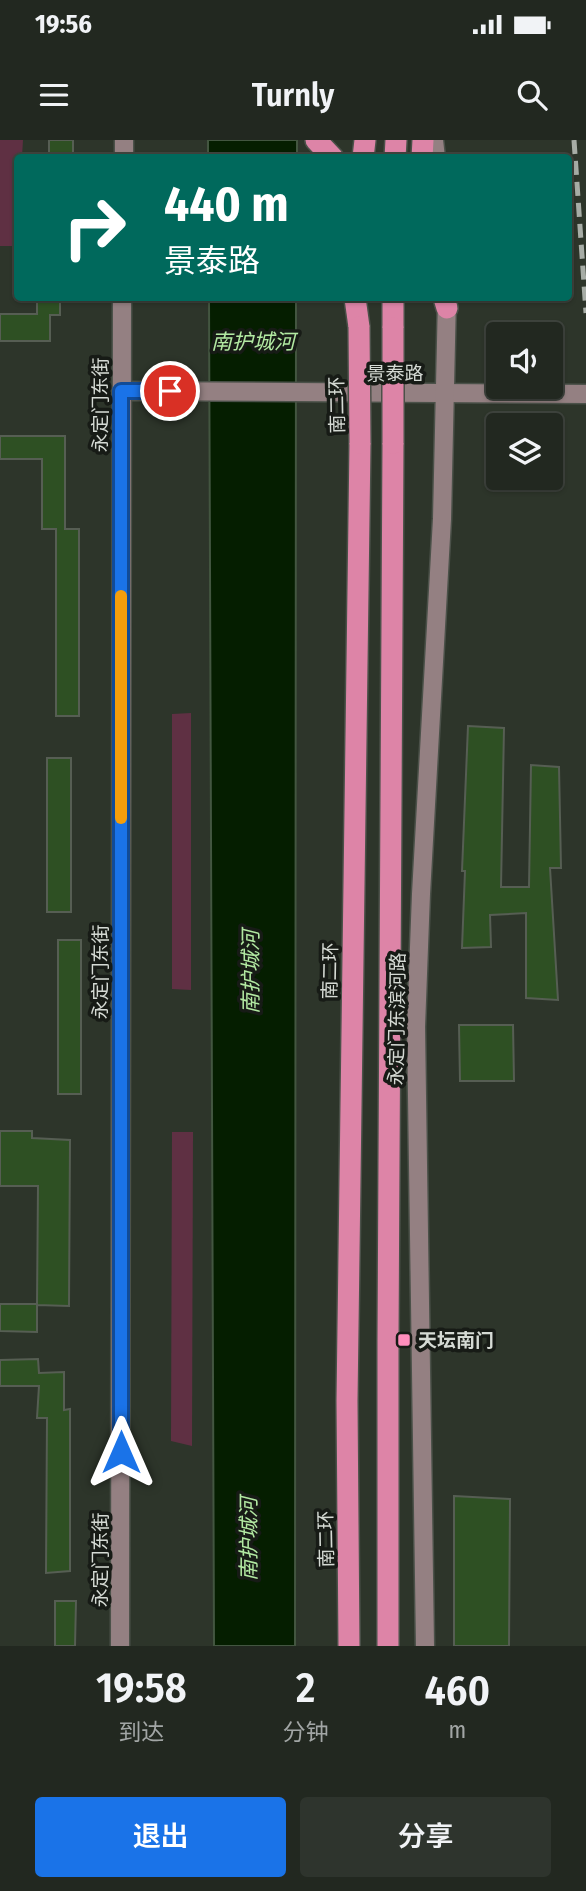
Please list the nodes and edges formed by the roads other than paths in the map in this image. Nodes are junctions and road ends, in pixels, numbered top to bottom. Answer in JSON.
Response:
{"nodes":[{"id":1,"x":122,"y":301,"type":"edge"},
{"id":2,"x":357,"y":301,"type":"edge"},
{"id":3,"x":393,"y":301,"type":"edge"},
{"id":4,"x":446,"y":301,"type":"edge"},
{"id":5,"x":121,"y":391,"type":"junction"},
{"id":6,"x":445,"y":394,"type":"junction"},
{"id":7,"x":586,"y":394,"type":"edge"},
{"id":8,"x":120,"y":1646,"type":"edge"},
{"id":9,"x":349,"y":1646,"type":"edge"},
{"id":10,"x":388,"y":1646,"type":"edge"},
{"id":11,"x":425,"y":1646,"type":"edge"}],
"edges":[{"from":1,"to":5,"type":"street","name":"永定门东街"},
{"from":2,"to":9,"type":"highway","name":"南二环","bridge":true},
{"from":3,"to":10,"type":"highway","bridge":true},
{"from":4,"to":6,"type":"street","name":"永定门东滨河路"},
{"from":5,"to":6,"type":"street","name":"景泰路"},
{"from":5,"to":8,"type":"street","name":"永定门东街"},
{"from":6,"to":7,"type":"street","name":"景泰路"},
{"from":6,"to":11,"type":"street","name":"永定门东滨河路"}]}
